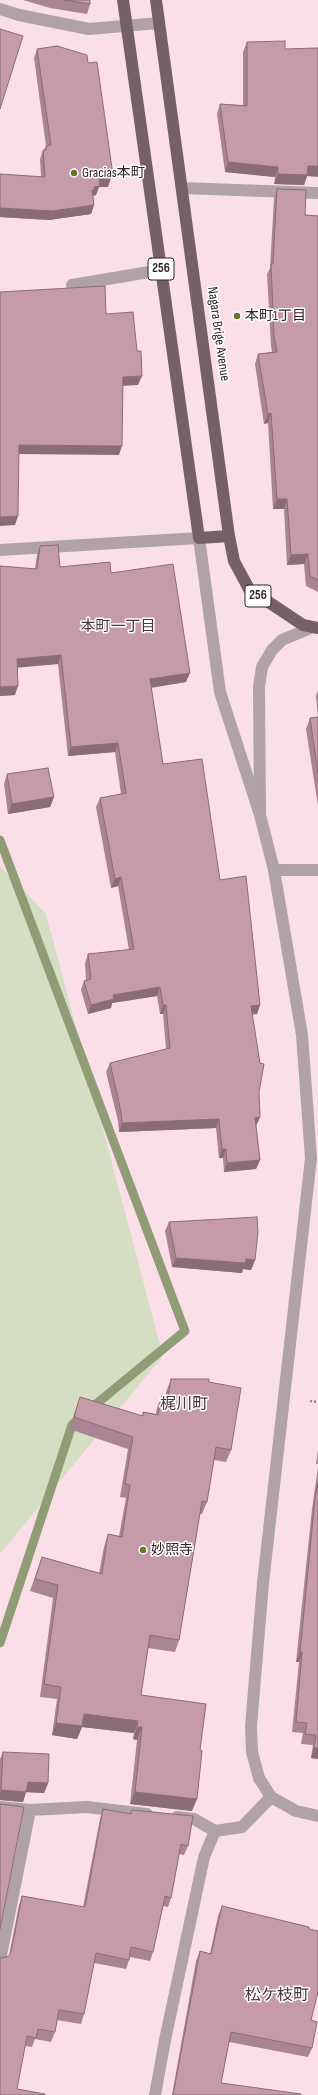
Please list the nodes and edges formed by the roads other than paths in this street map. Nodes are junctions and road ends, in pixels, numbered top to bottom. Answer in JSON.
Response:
{"nodes":[{"id":1,"x":123,"y":0,"type":"edge"},
{"id":2,"x":156,"y":0,"type":"edge"},
{"id":3,"x":0,"y":9,"type":"edge"},
{"id":4,"x":159,"y":23,"type":"junction"},
{"id":5,"x":127,"y":26,"type":"junction"},
{"id":6,"x":182,"y":188,"type":"junction"},
{"id":7,"x":318,"y":193,"type":"edge"},
{"id":8,"x":161,"y":270,"type":"junction"},
{"id":9,"x":72,"y":285,"type":"dead end"},
{"id":10,"x":229,"y":536,"type":"junction"},
{"id":11,"x":199,"y":538,"type":"junction"},
{"id":12,"x":0,"y":550,"type":"edge"},
{"id":13,"x":316,"y":627,"type":"edge"},
{"id":14,"x":260,"y":815,"type":"junction"},
{"id":15,"x":274,"y":870,"type":"junction"},
{"id":16,"x":318,"y":870,"type":"edge"},
{"id":17,"x":314,"y":1159,"type":"edge"},
{"id":18,"x":271,"y":1797,"type":"junction"},
{"id":19,"x":0,"y":1807,"type":"edge"},
{"id":20,"x":30,"y":1810,"type":"junction"},
{"id":21,"x":318,"y":1816,"type":"edge"},
{"id":22,"x":215,"y":1831,"type":"junction"},
{"id":23,"x":0,"y":1960,"type":"edge"},
{"id":24,"x":155,"y":2095,"type":"edge"}],
"edges":[{"from":1,"to":5,"type":"highway","number":"256"},
{"from":2,"to":4,"type":"highway","name":"Nagara Brige Avenue","number":"256"},
{"from":3,"to":5,"type":"street"},
{"from":4,"to":5,"type":"street"},
{"from":4,"to":6,"type":"highway","name":"Nagara Brige Avenue","number":"256"},
{"from":5,"to":8,"type":"highway","number":"256"},
{"from":6,"to":7,"type":"street"},
{"from":6,"to":10,"type":"highway","name":"Nagara Brige Avenue","number":"256"},
{"from":8,"to":9,"type":"street"},
{"from":8,"to":11,"type":"highway","number":"256"},
{"from":10,"to":11,"type":"highway"},
{"from":10,"to":13,"type":"highway","name":"Nagara Brige Avenue","number":"256"},
{"from":11,"to":12,"type":"street"},
{"from":11,"to":14,"type":"street"},
{"from":13,"to":14,"type":"street"},
{"from":14,"to":15,"type":"street"},
{"from":15,"to":16,"type":"street"},
{"from":15,"to":17,"type":"street"},
{"from":17,"to":18,"type":"street"},
{"from":18,"to":21,"type":"street"},
{"from":18,"to":22,"type":"street"},
{"from":19,"to":20,"type":"street"},
{"from":20,"to":22,"type":"street"},
{"from":20,"to":23,"type":"street"},
{"from":22,"to":24,"type":"street"}]}
